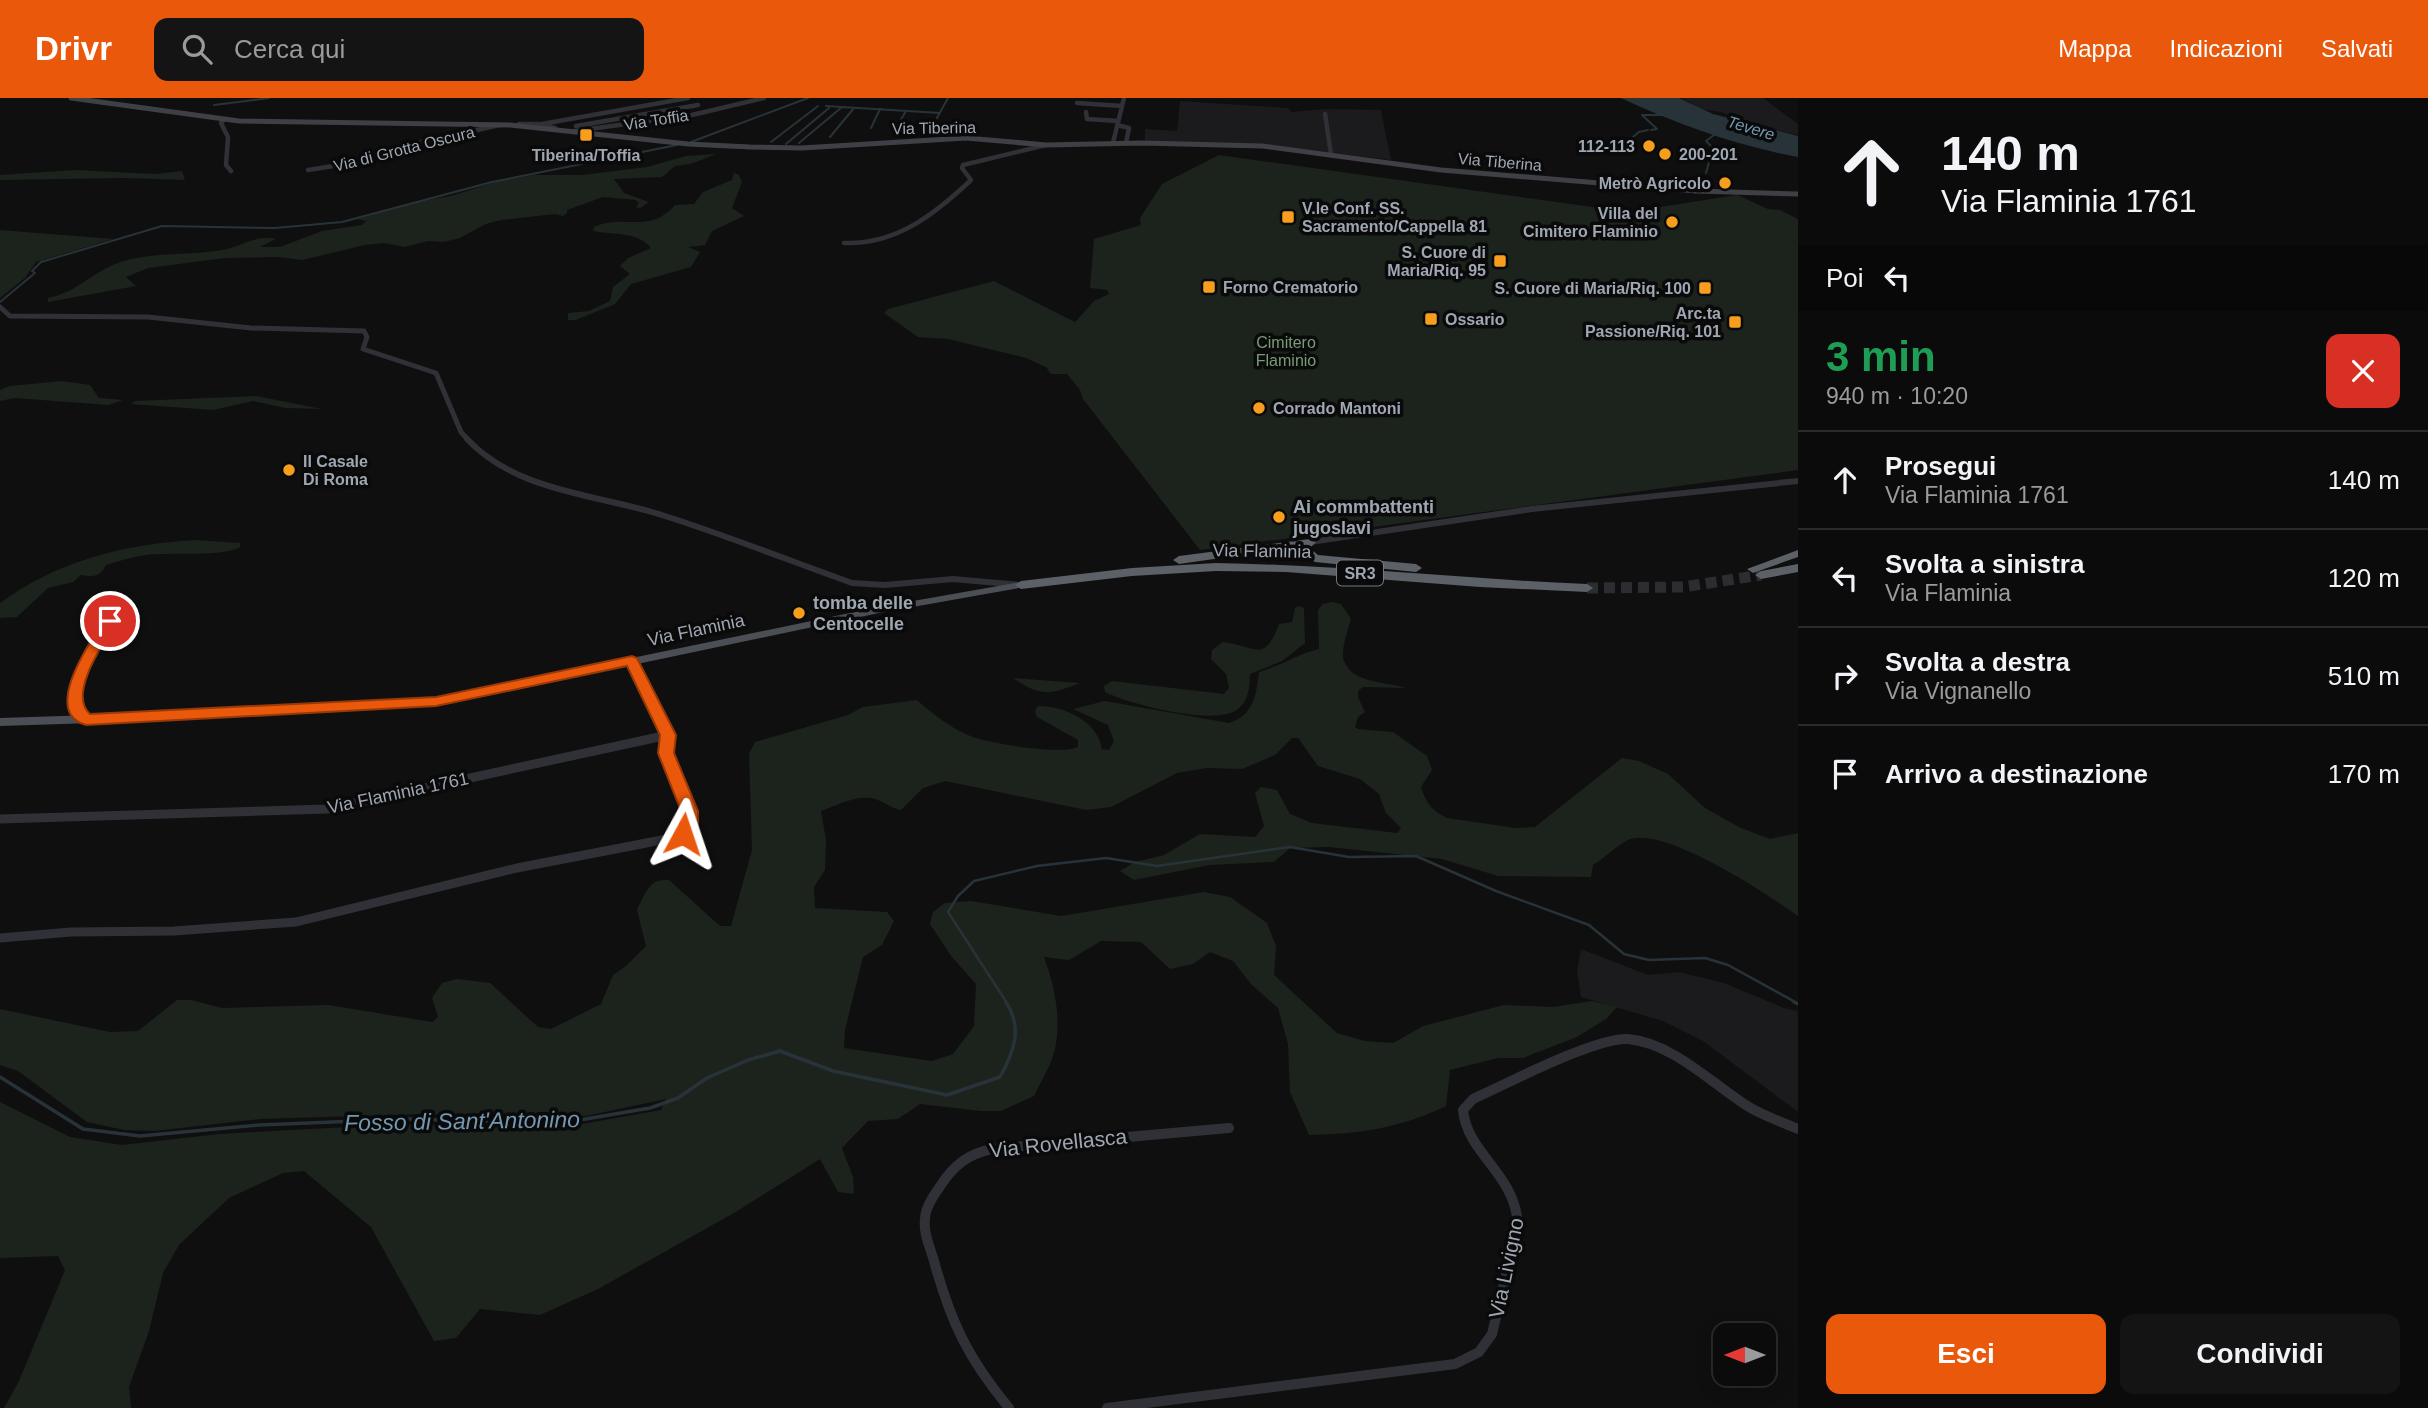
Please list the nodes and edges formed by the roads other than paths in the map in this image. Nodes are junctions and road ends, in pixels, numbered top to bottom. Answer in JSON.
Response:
{"nodes":[{"id":1,"x":71,"y":98,"type":"edge"},
{"id":2,"x":688,"y":98,"type":"edge"},
{"id":3,"x":765,"y":98,"type":"edge"},
{"id":4,"x":1124,"y":98,"type":"edge"},
{"id":5,"x":1077,"y":103,"type":"dead end"},
{"id":6,"x":698,"y":105,"type":"dead end"},
{"id":7,"x":1122,"y":106,"type":"junction"},
{"id":8,"x":624,"y":109,"type":"junction"},
{"id":9,"x":1086,"y":112,"type":"dead end"},
{"id":10,"x":1325,"y":114,"type":"dead end"},
{"id":11,"x":634,"y":116,"type":"junction"},
{"id":12,"x":224,"y":120,"type":"junction"},
{"id":13,"x":1118,"y":123,"type":"junction"},
{"id":14,"x":539,"y":124,"type":"junction"},
{"id":15,"x":500,"y":125,"type":"junction"},
{"id":16,"x":576,"y":126,"type":"dead end"},
{"id":17,"x":587,"y":133,"type":"junction"},
{"id":18,"x":1113,"y":143,"type":"junction"},
{"id":19,"x":1126,"y":143,"type":"junction"},
{"id":20,"x":1046,"y":145,"type":"junction"},
{"id":21,"x":1331,"y":154,"type":"junction"},
{"id":22,"x":308,"y":170,"type":"dead end"},
{"id":23,"x":231,"y":171,"type":"dead end"},
{"id":24,"x":1798,"y":194,"type":"edge"},
{"id":25,"x":844,"y":243,"type":"dead end"},
{"id":26,"x":0,"y":307,"type":"edge"},
{"id":27,"x":1798,"y":481,"type":"edge"},
{"id":28,"x":1310,"y":542,"type":"junction"},
{"id":29,"x":1798,"y":553,"type":"edge"},
{"id":30,"x":1798,"y":560,"type":"edge"},
{"id":31,"x":1140,"y":567,"type":"junction"},
{"id":32,"x":1798,"y":570,"type":"edge"},
{"id":33,"x":1757,"y":572,"type":"junction"},
{"id":34,"x":1480,"y":578,"type":"junction"},
{"id":35,"x":1021,"y":585,"type":"junction"},
{"id":36,"x":879,"y":610,"type":"joint"},
{"id":37,"x":110,"y":621,"type":"dead end"},
{"id":38,"x":632,"y":661,"type":"junction"},
{"id":39,"x":86,"y":720,"type":"junction"},
{"id":40,"x":0,"y":722,"type":"edge"},
{"id":41,"x":668,"y":735,"type":"junction"},
{"id":42,"x":0,"y":820,"type":"edge"},
{"id":43,"x":0,"y":938,"type":"edge"},
{"id":44,"x":1228,"y":1128,"type":"dead end"},
{"id":45,"x":1798,"y":1129,"type":"edge"},
{"id":46,"x":1009,"y":1408,"type":"edge"},
{"id":47,"x":1107,"y":1408,"type":"edge"}],
"edges":[{"from":1,"to":12,"type":"main road","name":"Via Tiberina"},
{"from":2,"to":8,"type":"street","name":"Via Toffia"},
{"from":3,"to":17,"type":"street","name":"Via Toffia"},
{"from":4,"to":7,"type":"street"},
{"from":5,"to":7,"type":"street"},
{"from":6,"to":11,"type":"street"},
{"from":7,"to":13,"type":"street"},
{"from":8,"to":11,"type":"street"},
{"from":8,"to":14,"type":"street","name":"Via Toffia"},
{"from":9,"to":13,"type":"street"},
{"from":10,"to":21,"type":"street"},
{"from":11,"to":16,"type":"street"},
{"from":12,"to":15,"type":"main road","name":"Via Tiberina"},
{"from":12,"to":23,"type":"street"},
{"from":13,"to":18,"type":"street"},
{"from":13,"to":19,"type":"street"},
{"from":14,"to":15,"type":"street","name":"Via di Grotta Oscura"},
{"from":14,"to":17,"type":"street","name":"Via Toffia"},
{"from":15,"to":17,"type":"main road","name":"Via Tiberina"},
{"from":15,"to":22,"type":"street","name":"Via di Grotta Oscura"},
{"from":17,"to":20,"type":"main road","name":"Via Tiberina"},
{"from":18,"to":19,"type":"main road","name":"Via Tiberina"},
{"from":18,"to":20,"type":"main road","name":"Via Tiberina"},
{"from":19,"to":21,"type":"main road","name":"Via Tiberina"},
{"from":20,"to":25,"type":"street"},
{"from":21,"to":24,"type":"main road","name":"Via Tiberina"},
{"from":26,"to":35,"type":"street"},
{"from":27,"to":28,"type":"street","name":"Via Flaminia"},
{"from":28,"to":31,"type":"highway"},
{"from":28,"to":34,"type":"highway"},
{"from":29,"to":33,"type":"highway"},
{"from":30,"to":33,"type":"highway"},
{"from":31,"to":34,"type":"highway","name":"Via Flaminia","number":"SR3"},
{"from":31,"to":35,"type":"highway","name":"Via Flaminia","number":"SR3"},
{"from":32,"to":33,"type":"highway"},
{"from":34,"to":35,"type":"highway","name":"Via Flaminia","number":"SR3"},
{"from":35,"to":36,"type":"main road","name":"Via Flaminia","number":"SR3"},
{"from":36,"to":38,"type":"main road","name":"Via Flaminia","number":"SR3"},
{"from":37,"to":39,"type":"street"},
{"from":38,"to":39,"type":"main road","name":"Via Flaminia","number":"SR3"},
{"from":38,"to":41,"type":"street"},
{"from":39,"to":40,"type":"main road","name":"Via Flaminia","number":"SR3"},
{"from":41,"to":42,"type":"street","name":"Via Flaminia 1761"},
{"from":41,"to":43,"type":"street"},
{"from":44,"to":46,"type":"street","name":"Via Rovellasca"},
{"from":45,"to":47,"type":"street","name":"Via Livigno"}]}
